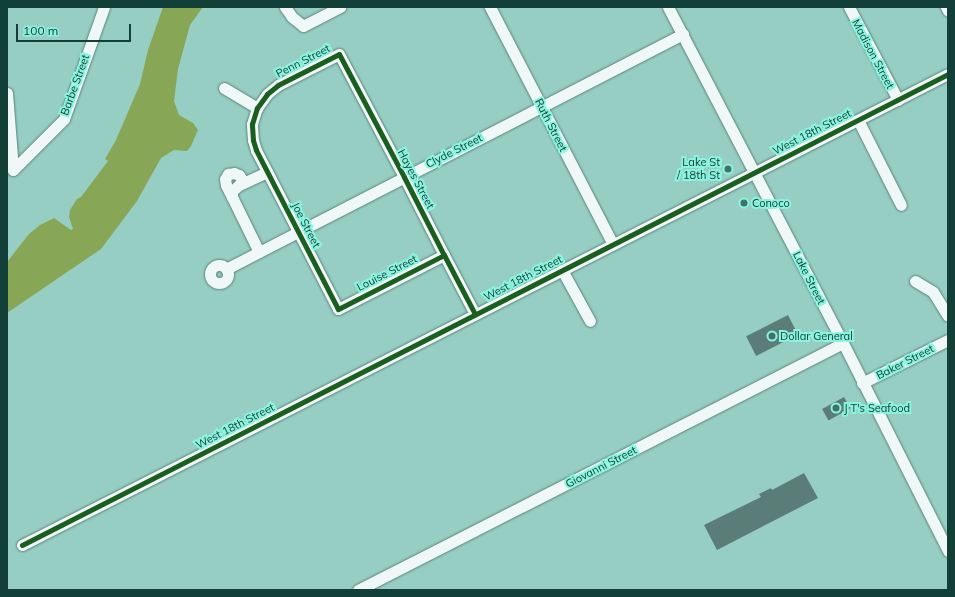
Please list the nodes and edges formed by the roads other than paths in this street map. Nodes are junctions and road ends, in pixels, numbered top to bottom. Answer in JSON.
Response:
{"nodes":[{"id":1,"x":104,"y":7,"type":"edge"},
{"id":2,"x":285,"y":7,"type":"edge"},
{"id":3,"x":340,"y":7,"type":"edge"},
{"id":4,"x":490,"y":7,"type":"edge"},
{"id":5,"x":668,"y":7,"type":"edge"},
{"id":6,"x":849,"y":7,"type":"edge"},
{"id":7,"x":946,"y":7,"type":"edge"},
{"id":8,"x":948,"y":10,"type":"edge"},
{"id":9,"x":683,"y":34,"type":"junction"},
{"id":10,"x":339,"y":54,"type":"joint"},
{"id":11,"x":948,"y":74,"type":"edge"},
{"id":12,"x":224,"y":88,"type":"dead end"},
{"id":13,"x":7,"y":93,"type":"edge"},
{"id":14,"x":898,"y":100,"type":"junction"},
{"id":15,"x":542,"y":107,"type":"junction"},
{"id":16,"x":257,"y":108,"type":"junction"},
{"id":17,"x":858,"y":120,"type":"junction"},
{"id":18,"x":256,"y":150,"type":"joint"},
{"id":19,"x":267,"y":172,"type":"junction"},
{"id":20,"x":754,"y":173,"type":"junction"},
{"id":21,"x":404,"y":177,"type":"junction"},
{"id":22,"x":244,"y":183,"type":"junction"},
{"id":23,"x":232,"y":197,"type":"junction"},
{"id":24,"x":901,"y":204,"type":"dead end"},
{"id":25,"x":298,"y":231,"type":"junction"},
{"id":26,"x":613,"y":244,"type":"junction"},
{"id":27,"x":259,"y":252,"type":"junction"},
{"id":28,"x":444,"y":255,"type":"junction"},
{"id":29,"x":226,"y":269,"type":"dead end"},
{"id":30,"x":562,"y":270,"type":"junction"},
{"id":31,"x":915,"y":281,"type":"dead end"},
{"id":32,"x":338,"y":309,"type":"joint"},
{"id":33,"x":475,"y":314,"type":"junction"},
{"id":34,"x":948,"y":316,"type":"edge"},
{"id":35,"x":590,"y":321,"type":"dead end"},
{"id":36,"x":948,"y":340,"type":"edge"},
{"id":37,"x":843,"y":343,"type":"junction"},
{"id":38,"x":862,"y":383,"type":"junction"},
{"id":39,"x":22,"y":545,"type":"dead end"},
{"id":40,"x":948,"y":551,"type":"edge"},
{"id":41,"x":358,"y":590,"type":"edge"}],
"edges":[{"from":1,"to":13,"type":"street","name":"Barbe Street"},
{"from":2,"to":3,"type":"street"},
{"from":4,"to":15,"type":"street","name":"Ruth Street"},
{"from":5,"to":9,"type":"street","name":"Lake Street"},
{"from":6,"to":14,"type":"street","name":"Madison Street"},
{"from":7,"to":8,"type":"street"},
{"from":9,"to":15,"type":"street","name":"Clyde Street"},
{"from":9,"to":20,"type":"street","name":"Lake Street"},
{"from":10,"to":16,"type":"street","name":"Penn Street"},
{"from":10,"to":21,"type":"street","name":"Hayes Street"},
{"from":11,"to":14,"type":"street","name":"West 18th Street"},
{"from":12,"to":16,"type":"street"},
{"from":14,"to":17,"type":"street","name":"West 18th Street"},
{"from":15,"to":21,"type":"street","name":"Clyde Street"},
{"from":15,"to":26,"type":"street","name":"Ruth Street"},
{"from":16,"to":18,"type":"street","name":"Penn Street"},
{"from":17,"to":20,"type":"street","name":"West 18th Street"},
{"from":17,"to":24,"type":"street"},
{"from":18,"to":19,"type":"street","name":"Joe Street"},
{"from":19,"to":22,"type":"street"},
{"from":19,"to":25,"type":"street","name":"Joe Street"},
{"from":20,"to":26,"type":"street","name":"West 18th Street"},
{"from":20,"to":37,"type":"street","name":"Lake Street"},
{"from":21,"to":25,"type":"street","name":"Clyde Street"},
{"from":21,"to":28,"type":"street","name":"Hayes Street"},
{"from":22,"to":23,"type":"street"},
{"from":22,"to":23,"type":"street"},
{"from":23,"to":27,"type":"street"},
{"from":25,"to":27,"type":"street","name":"Clyde Street"},
{"from":25,"to":32,"type":"street","name":"Joe Street"},
{"from":26,"to":30,"type":"street","name":"West 18th Street"},
{"from":27,"to":29,"type":"street","name":"Clyde Street"},
{"from":28,"to":32,"type":"street","name":"Louise Street"},
{"from":28,"to":33,"type":"street","name":"Hayes Street"},
{"from":30,"to":33,"type":"street","name":"West 18th Street"},
{"from":30,"to":35,"type":"street"},
{"from":31,"to":34,"type":"street"},
{"from":33,"to":39,"type":"street","name":"West 18th Street"},
{"from":36,"to":38,"type":"street","name":"Baker Street"},
{"from":37,"to":38,"type":"street","name":"Lake Street"},
{"from":37,"to":41,"type":"street","name":"Giovanni Street"},
{"from":38,"to":40,"type":"street","name":"Lake Street"}]}
